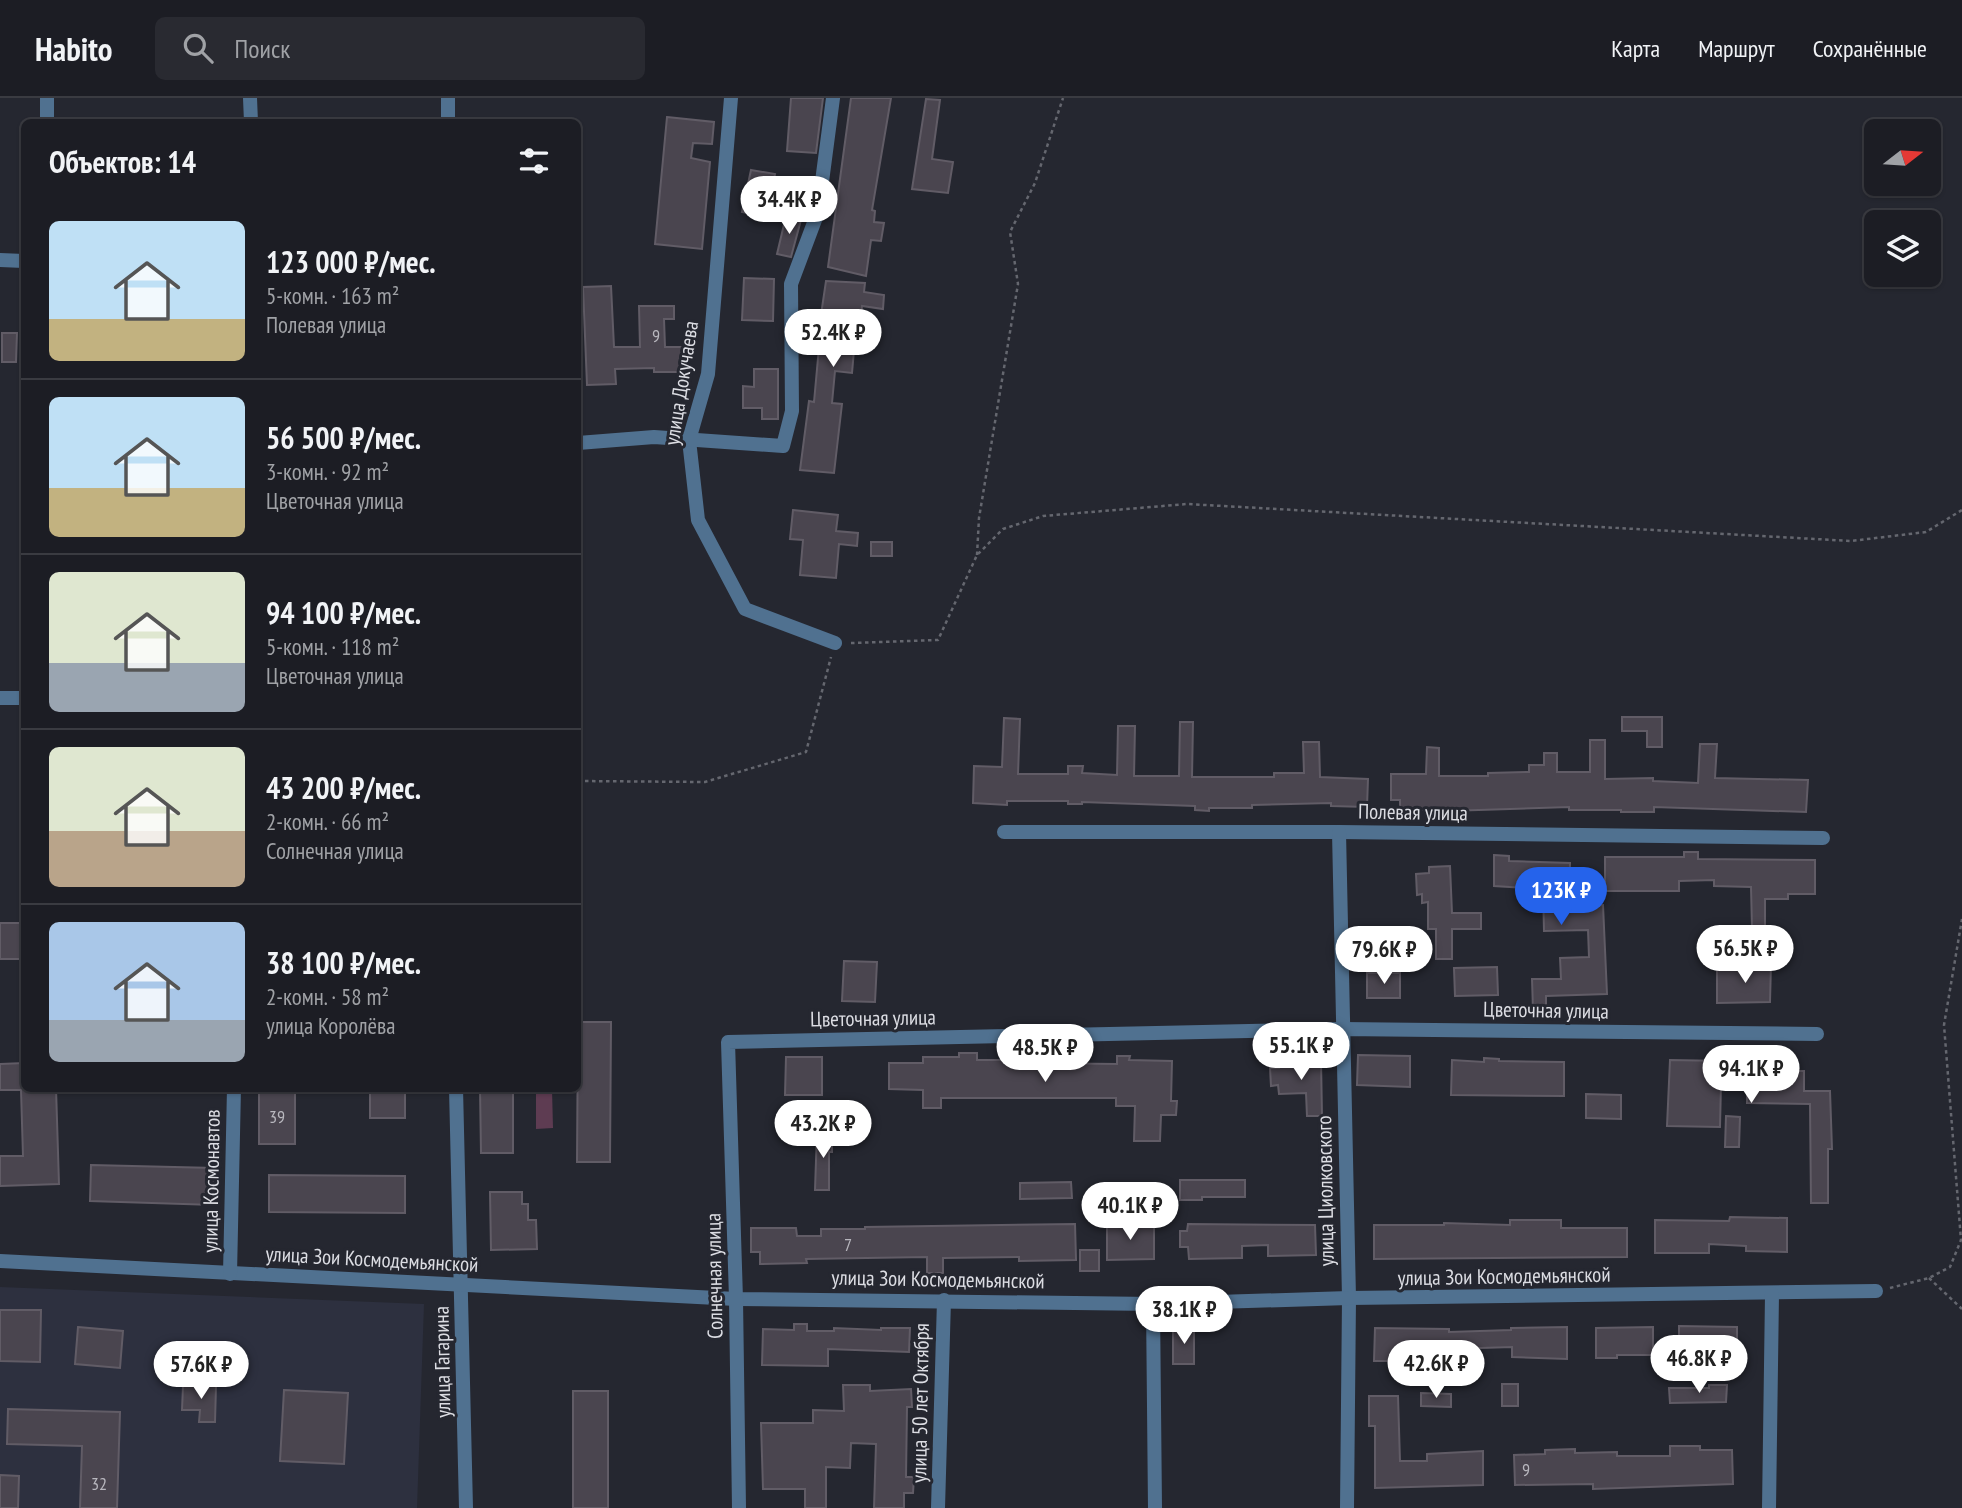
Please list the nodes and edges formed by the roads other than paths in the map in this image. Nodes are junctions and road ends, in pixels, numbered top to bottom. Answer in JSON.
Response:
{"nodes":[{"id":1,"x":47,"y":98,"type":"edge"},
{"id":2,"x":250,"y":98,"type":"edge"},
{"id":3,"x":448,"y":98,"type":"edge"},
{"id":4,"x":730,"y":98,"type":"edge"},
{"id":5,"x":833,"y":98,"type":"edge"},
{"id":6,"x":47,"y":119,"type":"edge"},
{"id":7,"x":251,"y":119,"type":"edge"},
{"id":8,"x":448,"y":119,"type":"edge"},
{"id":9,"x":0,"y":260,"type":"edge"},
{"id":10,"x":21,"y":261,"type":"edge"},
{"id":11,"x":689,"y":440,"type":"junction"},
{"id":12,"x":581,"y":443,"type":"edge"},
{"id":13,"x":835,"y":643,"type":"road end"},
{"id":14,"x":0,"y":698,"type":"edge"},
{"id":15,"x":21,"y":698,"type":"edge"},
{"id":16,"x":1004,"y":832,"type":"dead end"},
{"id":17,"x":1339,"y":832,"type":"junction"},
{"id":18,"x":1823,"y":838,"type":"dead end"},
{"id":19,"x":1342,"y":1029,"type":"junction"},
{"id":20,"x":1818,"y":1034,"type":"dead end"},
{"id":21,"x":728,"y":1042,"type":"joint"},
{"id":22,"x":234,"y":1092,"type":"edge"},
{"id":23,"x":456,"y":1092,"type":"edge"},
{"id":24,"x":0,"y":1261,"type":"edge"},
{"id":25,"x":230,"y":1274,"type":"junction"},
{"id":26,"x":461,"y":1284,"type":"junction"},
{"id":27,"x":1876,"y":1291,"type":"road end"},
{"id":28,"x":1772,"y":1294,"type":"junction"},
{"id":29,"x":1349,"y":1298,"type":"junction"},
{"id":30,"x":736,"y":1299,"type":"junction"},
{"id":31,"x":944,"y":1300,"type":"junction"},
{"id":32,"x":1153,"y":1304,"type":"junction"},
{"id":33,"x":466,"y":1508,"type":"edge"},
{"id":34,"x":738,"y":1508,"type":"edge"},
{"id":35,"x":939,"y":1508,"type":"edge"},
{"id":36,"x":1155,"y":1508,"type":"edge"},
{"id":37,"x":1346,"y":1508,"type":"edge"},
{"id":38,"x":1769,"y":1508,"type":"edge"}],
"edges":[{"from":1,"to":6,"type":"street"},
{"from":2,"to":7,"type":"street"},
{"from":3,"to":8,"type":"street"},
{"from":4,"to":11,"type":"street","name":"улица Докучаева"},
{"from":5,"to":11,"type":"street"},
{"from":9,"to":10,"type":"street"},
{"from":11,"to":12,"type":"street"},
{"from":11,"to":13,"type":"street","name":"улица Докучаева"},
{"from":14,"to":15,"type":"street"},
{"from":16,"to":17,"type":"street","name":"Полевая улица"},
{"from":17,"to":18,"type":"street","name":"Полевая улица"},
{"from":17,"to":19,"type":"street","name":"улица Циолковского"},
{"from":19,"to":20,"type":"street","name":"Цветочная улица"},
{"from":19,"to":21,"type":"street","name":"Цветочная улица"},
{"from":19,"to":29,"type":"street","name":"улица Циолковского"},
{"from":21,"to":30,"type":"street","name":"Солнечная улица"},
{"from":22,"to":25,"type":"street","name":"улица Космонавтов"},
{"from":23,"to":26,"type":"street","name":"улица Гагарина"},
{"from":24,"to":25,"type":"street","name":"улица Зои Космодемьянской"},
{"from":25,"to":26,"type":"street","name":"улица Зои Космодемьянской"},
{"from":26,"to":30,"type":"street","name":"улица Зои Космодемьянской"},
{"from":26,"to":33,"type":"street","name":"улица Гагарина"},
{"from":27,"to":28,"type":"street","name":"улица Зои Космодемьянской"},
{"from":28,"to":29,"type":"street","name":"улица Зои Космодемьянской"},
{"from":28,"to":38,"type":"street"},
{"from":29,"to":32,"type":"street","name":"улица Зои Космодемьянской"},
{"from":29,"to":37,"type":"street","name":"улица Циолковского"},
{"from":30,"to":31,"type":"street","name":"улица Зои Космодемьянской"},
{"from":30,"to":34,"type":"street","name":"Солнечная улица"},
{"from":31,"to":32,"type":"street","name":"улица Зои Космодемьянской"},
{"from":31,"to":35,"type":"street","name":"улица 50 лет Октября"},
{"from":32,"to":36,"type":"street"}]}
